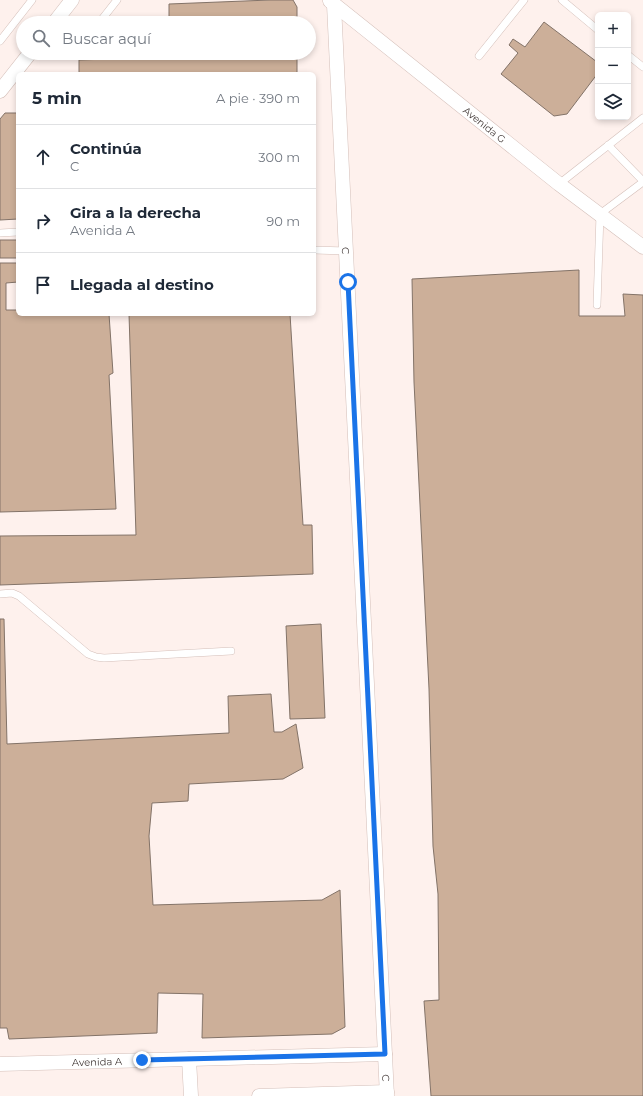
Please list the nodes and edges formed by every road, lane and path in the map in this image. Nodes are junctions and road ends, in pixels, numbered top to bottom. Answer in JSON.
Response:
{"nodes":[{"id":1,"x":32,"y":0,"type":"edge"},
{"id":2,"x":72,"y":0,"type":"edge"},
{"id":3,"x":117,"y":0,"type":"edge"},
{"id":4,"x":524,"y":0,"type":"edge"},
{"id":5,"x":562,"y":0,"type":"edge"},
{"id":6,"x":331,"y":2,"type":"edge"},
{"id":7,"x":20,"y":16,"type":"edge"},
{"id":8,"x":59,"y":16,"type":"edge"},
{"id":9,"x":104,"y":16,"type":"edge"},
{"id":10,"x":16,"y":20,"type":"edge"},
{"id":11,"x":595,"y":28,"type":"edge"},
{"id":12,"x":0,"y":41,"type":"edge"},
{"id":13,"x":480,"y":56,"type":"dead end"},
{"id":14,"x":631,"y":58,"type":"edge"},
{"id":15,"x":24,"y":60,"type":"edge"},
{"id":16,"x":643,"y":68,"type":"edge"},
{"id":17,"x":0,"y":91,"type":"edge"},
{"id":18,"x":643,"y":118,"type":"edge"},
{"id":19,"x":608,"y":144,"type":"junction"},
{"id":20,"x":643,"y":181,"type":"edge"},
{"id":21,"x":559,"y":184,"type":"junction"},
{"id":22,"x":600,"y":214,"type":"junction"},
{"id":23,"x":0,"y":232,"type":"edge"},
{"id":24,"x":16,"y":232,"type":"edge"},
{"id":25,"x":643,"y":247,"type":"edge"},
{"id":26,"x":316,"y":250,"type":"edge"},
{"id":27,"x":346,"y":251,"type":"junction"},
{"id":28,"x":597,"y":305,"type":"dead end"},
{"id":29,"x":0,"y":594,"type":"edge"},
{"id":30,"x":231,"y":651,"type":"dead end"},
{"id":31,"x":385,"y":1054,"type":"junction"},
{"id":32,"x":189,"y":1059,"type":"junction"},
{"id":33,"x":0,"y":1064,"type":"edge"},
{"id":34,"x":387,"y":1094,"type":"edge"},
{"id":35,"x":191,"y":1096,"type":"edge"},
{"id":36,"x":259,"y":1096,"type":"edge"}],
"edges":[{"from":1,"to":7,"type":"lane"},
{"from":2,"to":8,"type":"street"},
{"from":3,"to":9,"type":"lane"},
{"from":4,"to":13,"type":"lane"},
{"from":5,"to":11,"type":"lane"},
{"from":6,"to":21,"type":"street","name":"Avenida G"},
{"from":6,"to":27,"type":"street","name":"C"},
{"from":10,"to":12,"type":"lane"},
{"from":14,"to":16,"type":"lane"},
{"from":15,"to":17,"type":"street"},
{"from":18,"to":19,"type":"lane"},
{"from":19,"to":20,"type":"lane"},
{"from":19,"to":21,"type":"lane"},
{"from":20,"to":22,"type":"lane"},
{"from":21,"to":22,"type":"street","name":"Avenida G"},
{"from":22,"to":25,"type":"street","name":"Avenida G"},
{"from":22,"to":28,"type":"lane"},
{"from":23,"to":24,"type":"lane"},
{"from":26,"to":27,"type":"lane"},
{"from":27,"to":31,"type":"street","name":"C"},
{"from":29,"to":30,"type":"lane"},
{"from":31,"to":32,"type":"street","name":"Avenida A"},
{"from":31,"to":34,"type":"street","name":"C"},
{"from":32,"to":33,"type":"street","name":"Avenida A"},
{"from":32,"to":35,"type":"street"},
{"from":34,"to":36,"type":"street"}]}
